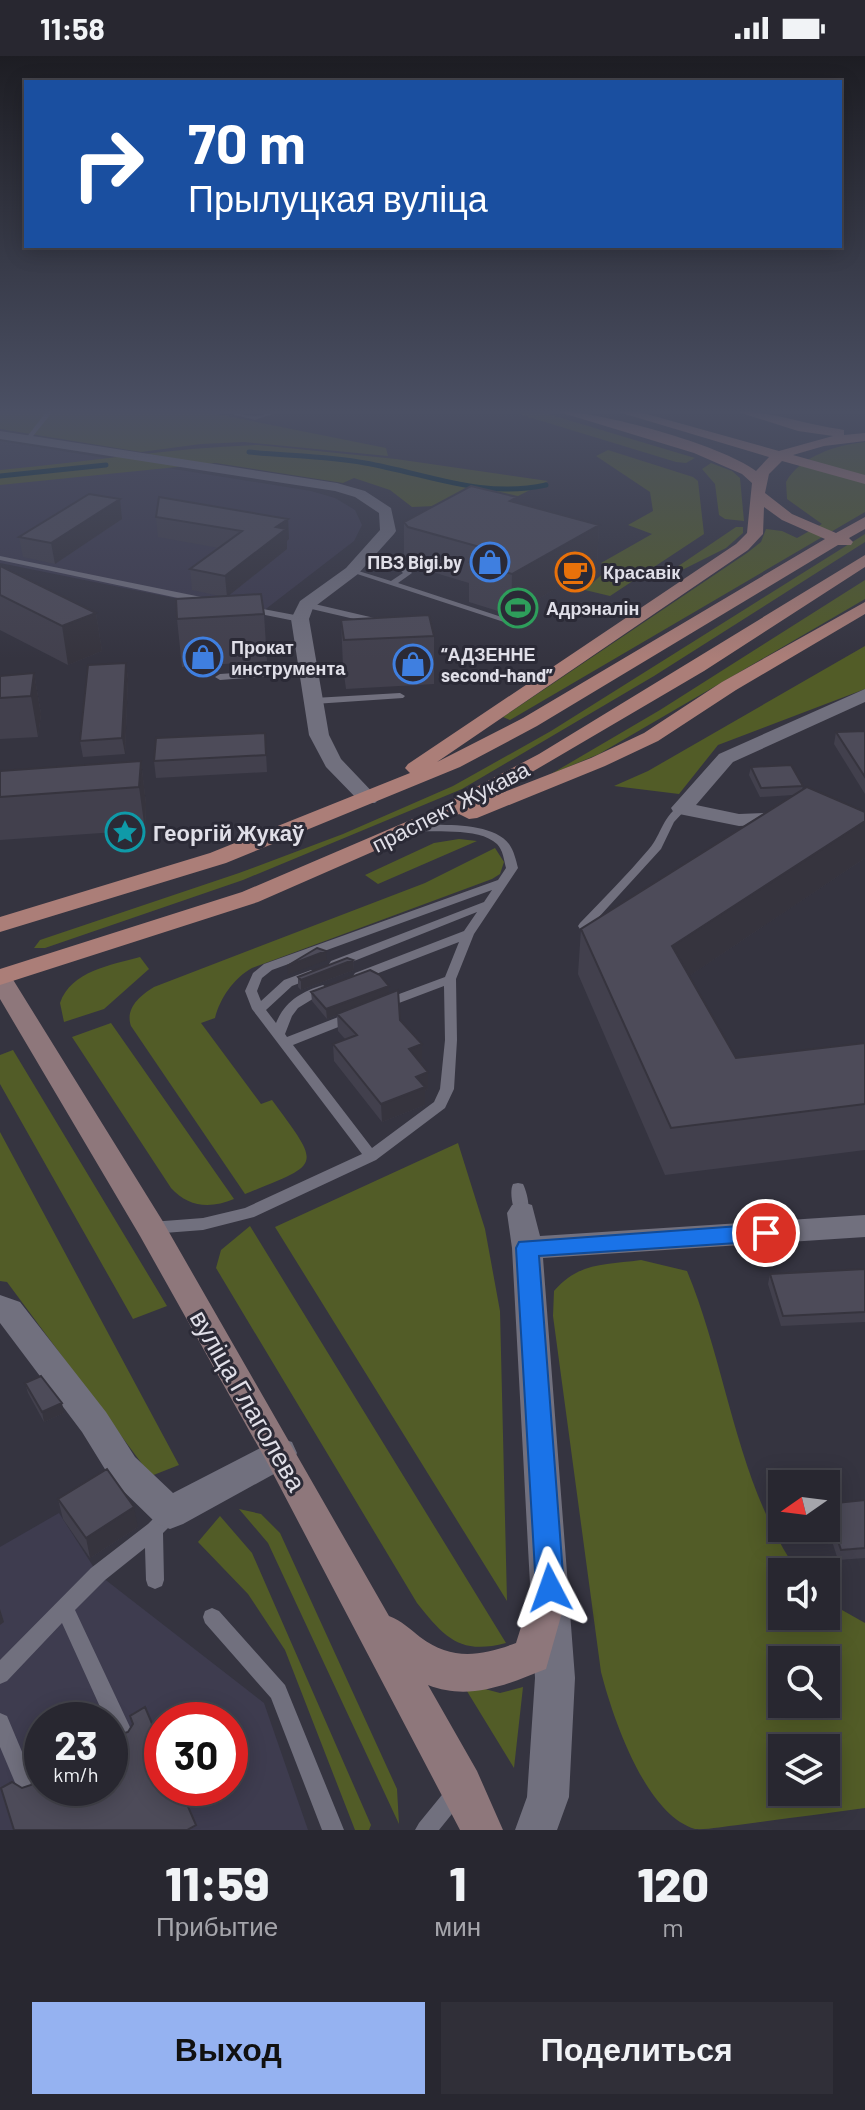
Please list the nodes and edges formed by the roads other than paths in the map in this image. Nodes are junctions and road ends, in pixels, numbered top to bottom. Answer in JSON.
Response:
{"nodes":[{"id":1,"x":359,"y":494,"type":"edge"},
{"id":2,"x":759,"y":494,"type":"edge"},
{"id":3,"x":766,"y":494,"type":"edge"},
{"id":4,"x":865,"y":522,"type":"edge"},
{"id":5,"x":865,"y":548,"type":"edge"},
{"id":6,"x":0,"y":558,"type":"edge"},
{"id":7,"x":395,"y":560,"type":"dead end"},
{"id":8,"x":865,"y":560,"type":"edge"},
{"id":9,"x":352,"y":571,"type":"junction"},
{"id":10,"x":394,"y":582,"type":"junction"},
{"id":11,"x":212,"y":602,"type":"edge"},
{"id":12,"x":865,"y":607,"type":"edge"},
{"id":13,"x":239,"y":608,"type":"edge"},
{"id":14,"x":303,"y":612,"type":"junction"},
{"id":15,"x":510,"y":621,"type":"dead end"},
{"id":16,"x":386,"y":623,"type":"edge"},
{"id":17,"x":308,"y":671,"type":"junction"},
{"id":18,"x":220,"y":677,"type":"dead end"},
{"id":19,"x":400,"y":696,"type":"dead end"},
{"id":20,"x":861,"y":697,"type":"edge"},
{"id":21,"x":314,"y":701,"type":"junction"},
{"id":22,"x":373,"y":797,"type":"junction"},
{"id":23,"x":682,"y":808,"type":"junction"},
{"id":24,"x":814,"y":817,"type":"edge"},
{"id":25,"x":435,"y":818,"type":"junction"},
{"id":26,"x":411,"y":828,"type":"junction"},
{"id":27,"x":506,"y":881,"type":"junction"},
{"id":28,"x":485,"y":905,"type":"junction"},
{"id":29,"x":0,"y":925,"type":"edge"},
{"id":30,"x":584,"y":926,"type":"edge"},
{"id":31,"x":468,"y":934,"type":"junction"},
{"id":32,"x":0,"y":978,"type":"edge"},
{"id":33,"x":450,"y":979,"type":"junction"},
{"id":34,"x":259,"y":1010,"type":"junction"},
{"id":35,"x":282,"y":1039,"type":"junction"},
{"id":36,"x":371,"y":1156,"type":"junction"},
{"id":37,"x":520,"y":1200,"type":"dead end"},
{"id":38,"x":865,"y":1226,"type":"edge"},
{"id":39,"x":151,"y":1228,"type":"junction"},
{"id":40,"x":527,"y":1248,"type":"junction"},
{"id":41,"x":0,"y":1307,"type":"edge"},
{"id":42,"x":280,"y":1453,"type":"junction"},
{"id":43,"x":162,"y":1521,"type":"junction"},
{"id":44,"x":155,"y":1580,"type":"dead end"},
{"id":45,"x":550,"y":1588,"type":"junction"},
{"id":46,"x":65,"y":1608,"type":"junction"},
{"id":47,"x":212,"y":1617,"type":"dead end"},
{"id":48,"x":371,"y":1618,"type":"junction"},
{"id":49,"x":0,"y":1674,"type":"edge"},
{"id":50,"x":108,"y":1702,"type":"edge"},
{"id":51,"x":0,"y":1723,"type":"edge"},
{"id":52,"x":24,"y":1780,"type":"edge"},
{"id":53,"x":462,"y":1786,"type":"junction"},
{"id":54,"x":333,"y":1830,"type":"edge"},
{"id":55,"x":426,"y":1830,"type":"edge"},
{"id":56,"x":482,"y":1830,"type":"edge"},
{"id":57,"x":536,"y":1830,"type":"edge"}],
"edges":[{"from":1,"to":9,"type":"street"},
{"from":2,"to":22,"type":"main road"},
{"from":3,"to":5,"type":"main road"},
{"from":4,"to":22,"type":"main road","name":"праспект Жукава"},
{"from":6,"to":11,"type":"lane"},
{"from":7,"to":10,"type":"lane"},
{"from":8,"to":25,"type":"main road","name":"праспект Жукава"},
{"from":9,"to":10,"type":"lane"},
{"from":9,"to":14,"type":"street"},
{"from":10,"to":15,"type":"lane"},
{"from":12,"to":25,"type":"main road"},
{"from":13,"to":14,"type":"lane"},
{"from":14,"to":16,"type":"lane"},
{"from":14,"to":17,"type":"street"},
{"from":17,"to":18,"type":"lane"},
{"from":17,"to":21,"type":"street"},
{"from":19,"to":21,"type":"lane"},
{"from":20,"to":23,"type":"street"},
{"from":21,"to":22,"type":"street"},
{"from":22,"to":29,"type":"main road","name":"праспект Жукава"},
{"from":23,"to":24,"type":"street"},
{"from":23,"to":30,"type":"lane"},
{"from":25,"to":26,"type":"main road","name":"праспект Жукава"},
{"from":26,"to":27,"type":"lane"},
{"from":26,"to":32,"type":"main road","name":"праспект Жукава"},
{"from":27,"to":28,"type":"lane"},
{"from":27,"to":34,"type":"lane"},
{"from":28,"to":31,"type":"lane"},
{"from":28,"to":34,"type":"lane"},
{"from":31,"to":33,"type":"lane"},
{"from":31,"to":35,"type":"lane"},
{"from":32,"to":39,"type":"street","name":"вуліца Глаголева"},
{"from":33,"to":35,"type":"lane"},
{"from":33,"to":36,"type":"lane"},
{"from":34,"to":35,"type":"lane"},
{"from":35,"to":36,"type":"lane"},
{"from":36,"to":39,"type":"lane"},
{"from":37,"to":40,"type":"street"},
{"from":38,"to":40,"type":"street"},
{"from":39,"to":42,"type":"street","name":"вуліца Глаголева"},
{"from":40,"to":45,"type":"street"},
{"from":41,"to":43,"type":"street"},
{"from":42,"to":43,"type":"street"},
{"from":42,"to":48,"type":"street","name":"вуліца Глаголева"},
{"from":43,"to":44,"type":"lane"},
{"from":43,"to":46,"type":"lane"},
{"from":45,"to":48,"type":"street"},
{"from":45,"to":57,"type":"street"},
{"from":46,"to":49,"type":"lane"},
{"from":46,"to":50,"type":"lane"},
{"from":47,"to":54,"type":"lane"},
{"from":48,"to":53,"type":"street","name":"вуліца Глаголева"},
{"from":51,"to":52,"type":"lane"},
{"from":53,"to":55,"type":"lane"},
{"from":53,"to":56,"type":"street","name":"вуліца Глаголева"}]}
